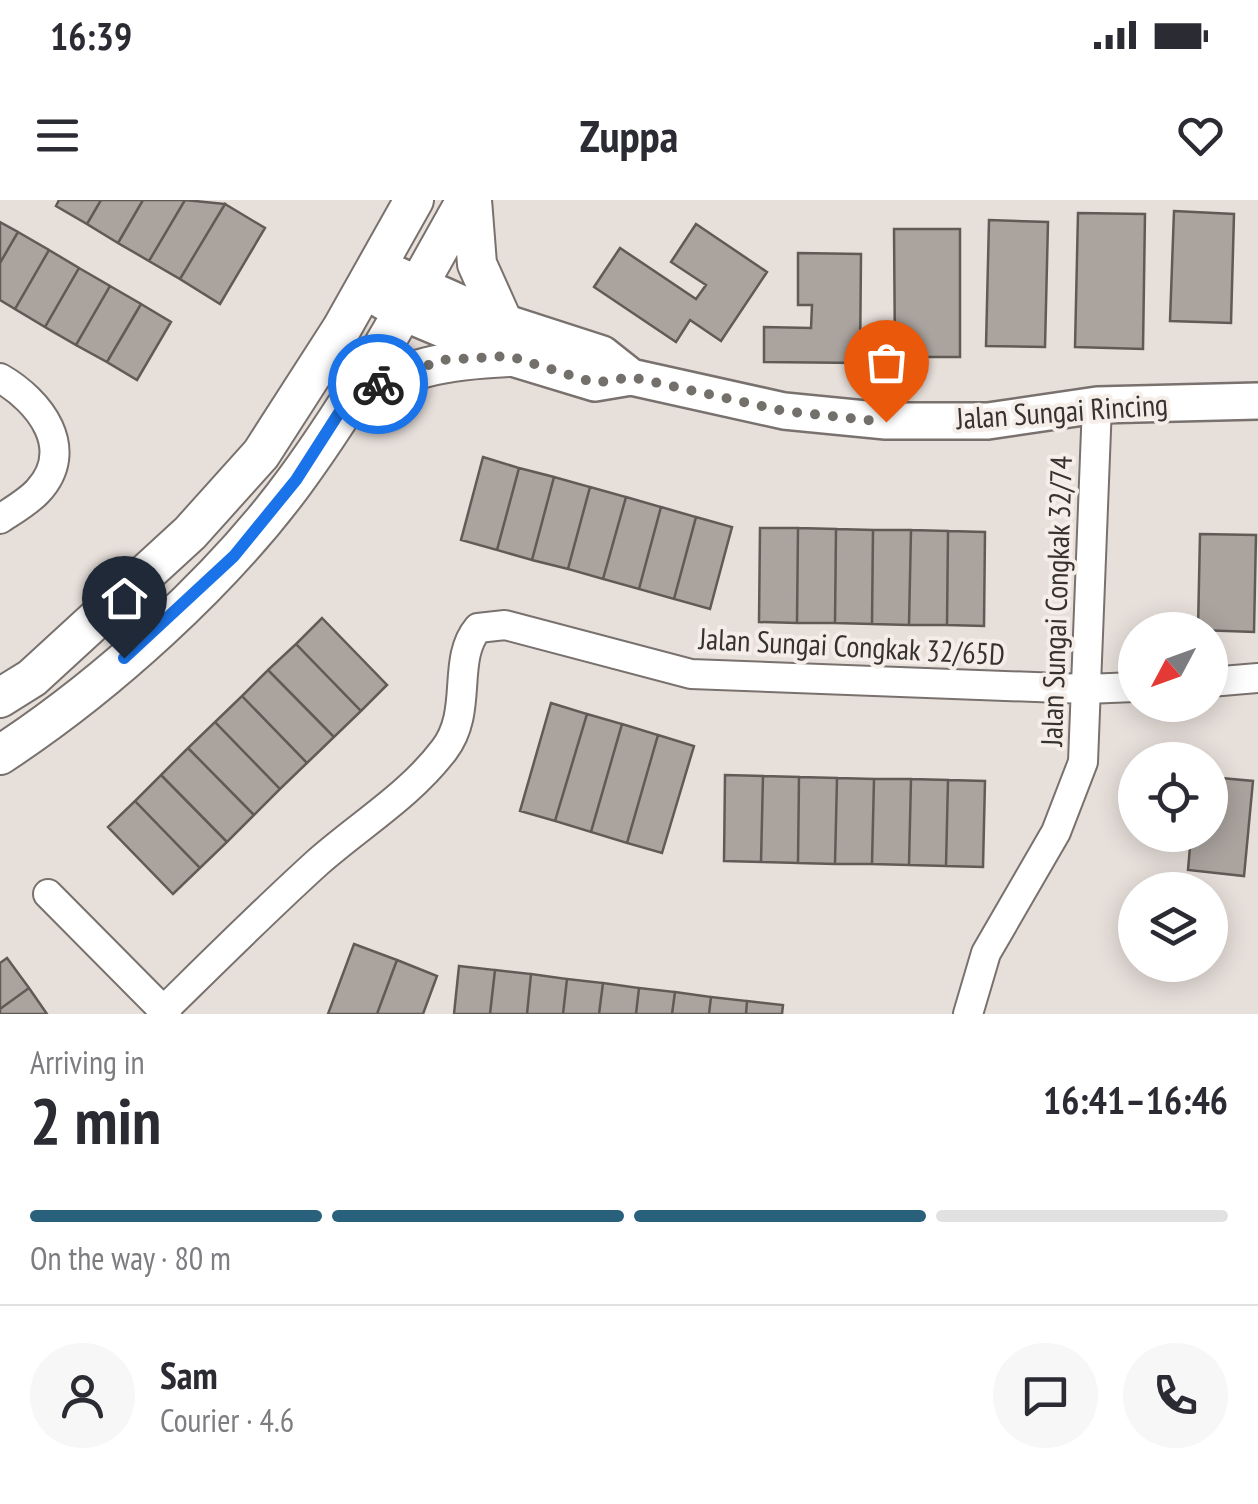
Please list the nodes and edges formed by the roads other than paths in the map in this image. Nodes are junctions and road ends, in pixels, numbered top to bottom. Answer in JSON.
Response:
{"nodes":[{"id":1,"x":414,"y":200,"type":"edge"},
{"id":2,"x":469,"y":200,"type":"edge"},
{"id":3,"x":370,"y":278,"type":"junction"},
{"id":4,"x":410,"y":299,"type":"junction"},
{"id":5,"x":506,"y":339,"type":"junction"},
{"id":6,"x":0,"y":378,"type":"edge"},
{"id":7,"x":1258,"y":401,"type":"edge"},
{"id":8,"x":346,"y":402,"type":"junction"},
{"id":9,"x":1097,"y":405,"type":"junction"},
{"id":10,"x":0,"y":520,"type":"edge"},
{"id":11,"x":1258,"y":678,"type":"edge"},
{"id":12,"x":1228,"y":680,"type":"edge"},
{"id":13,"x":1118,"y":688,"type":"edge"},
{"id":14,"x":1086,"y":689,"type":"junction"},
{"id":15,"x":0,"y":698,"type":"edge"},
{"id":16,"x":0,"y":755,"type":"edge"},
{"id":17,"x":48,"y":894,"type":"dead end"},
{"id":18,"x":165,"y":1012,"type":"edge"},
{"id":19,"x":968,"y":1014,"type":"edge"}],
"edges":[{"from":1,"to":3,"type":"main road"},
{"from":2,"to":4,"type":"main road"},
{"from":2,"to":5,"type":"main road"},
{"from":3,"to":4,"type":"street","name":"Jalan Sungai Rincing"},
{"from":3,"to":15,"type":"main road"},
{"from":4,"to":5,"type":"street","name":"Jalan Sungai Rincing"},
{"from":4,"to":8,"type":"main road"},
{"from":5,"to":8,"type":"main road"},
{"from":5,"to":9,"type":"street","name":"Jalan Sungai Rincing"},
{"from":6,"to":10,"type":"street"},
{"from":7,"to":9,"type":"street","name":"Jalan Sungai Rincing"},
{"from":8,"to":16,"type":"main road"},
{"from":9,"to":14,"type":"street","name":"Jalan Sungai Congkak 32/74"},
{"from":11,"to":12,"type":"street"},
{"from":13,"to":14,"type":"street","name":"Jalan Sungai Congkak 32/65D"},
{"from":14,"to":18,"type":"street","name":"Jalan Sungai Congkak 32/65D"},
{"from":14,"to":19,"type":"street","name":"Jalan Sungai Congkak 32/74"},
{"from":17,"to":18,"type":"street"}]}
